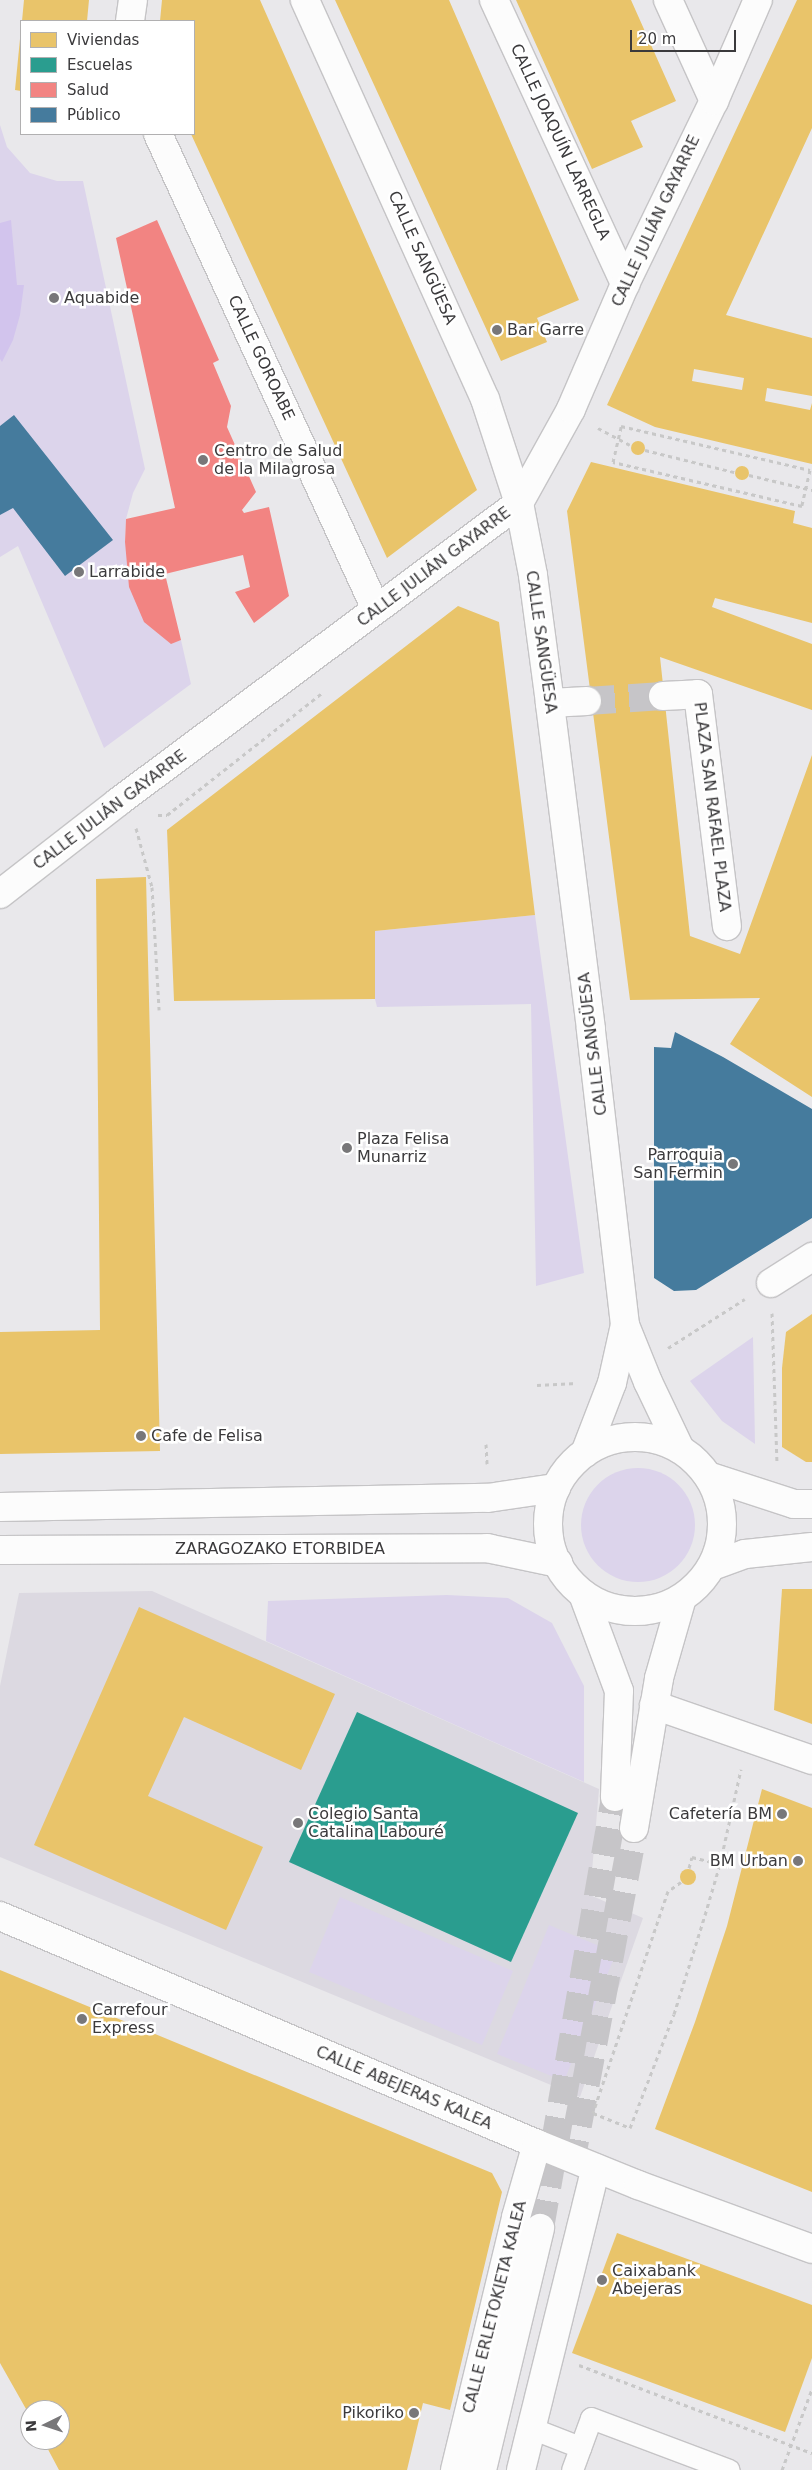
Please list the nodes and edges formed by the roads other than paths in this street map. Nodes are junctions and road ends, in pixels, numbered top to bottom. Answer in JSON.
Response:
{"nodes":[{"id":1,"x":133,"y":0,"type":"edge"},
{"id":2,"x":305,"y":0,"type":"edge"},
{"id":3,"x":494,"y":0,"type":"edge"},
{"id":4,"x":668,"y":0,"type":"edge"},
{"id":5,"x":758,"y":0,"type":"edge"},
{"id":6,"x":130,"y":20,"type":"edge"},
{"id":7,"x":714,"y":101,"type":"junction"},
{"id":8,"x":158,"y":135,"type":"edge"},
{"id":9,"x":625,"y":284,"type":"junction"},
{"id":10,"x":519,"y":503,"type":"junction"},
{"id":11,"x":376,"y":609,"type":"junction"},
{"id":12,"x":663,"y":696,"type":"tunnel mouth"},
{"id":13,"x":587,"y":701,"type":"tunnel mouth"},
{"id":14,"x":550,"y":703,"type":"junction"},
{"id":15,"x":0,"y":894,"type":"edge"},
{"id":16,"x":727,"y":926,"type":"dead end"},
{"id":17,"x":812,"y":1257,"type":"edge"},
{"id":18,"x":771,"y":1283,"type":"road end"},
{"id":19,"x":625,"y":1324,"type":"junction"},
{"id":20,"x":680,"y":1449,"type":"junction"},
{"id":21,"x":585,"y":1453,"type":"junction"},
{"id":22,"x":708,"y":1476,"type":"junction"},
{"id":23,"x":556,"y":1488,"type":"junction"},
{"id":24,"x":812,"y":1504,"type":"edge"},
{"id":25,"x":0,"y":1507,"type":"edge"},
{"id":26,"x":812,"y":1547,"type":"edge"},
{"id":27,"x":0,"y":1550,"type":"edge"},
{"id":28,"x":558,"y":1563,"type":"junction"},
{"id":29,"x":712,"y":1566,"type":"junction"},
{"id":30,"x":583,"y":1594,"type":"junction"},
{"id":31,"x":682,"y":1598,"type":"junction"},
{"id":32,"x":654,"y":1705,"type":"junction"},
{"id":33,"x":812,"y":1760,"type":"edge"},
{"id":34,"x":615,"y":1797,"type":"tunnel mouth"},
{"id":35,"x":634,"y":1828,"type":"tunnel mouth"},
{"id":36,"x":0,"y":1916,"type":"edge"},
{"id":37,"x":537,"y":2144,"type":"junction"},
{"id":38,"x":596,"y":2168,"type":"junction"},
{"id":39,"x":812,"y":2249,"type":"edge"},
{"id":40,"x":531,"y":2428,"type":"junction"},
{"id":41,"x":580,"y":2447,"type":"junction"},
{"id":42,"x":455,"y":2470,"type":"edge"},
{"id":43,"x":482,"y":2470,"type":"edge"},
{"id":44,"x":499,"y":2470,"type":"edge"},
{"id":45,"x":521,"y":2470,"type":"edge"},
{"id":46,"x":572,"y":2470,"type":"edge"},
{"id":47,"x":729,"y":2470,"type":"edge"}],
"edges":[{"from":1,"to":6,"type":"street"},
{"from":2,"to":10,"type":"street","name":"CALLE SANGÜESA"},
{"from":3,"to":9,"type":"street","name":"CALLE JOAQUÍN LARREGLA"},
{"from":4,"to":7,"type":"street"},
{"from":5,"to":7,"type":"street","name":"CALLE JULIÁN GAYARRE"},
{"from":7,"to":9,"type":"street","name":"CALLE JULIÁN GAYARRE"},
{"from":8,"to":11,"type":"street","name":"CALLE GOROABE"},
{"from":9,"to":10,"type":"street","name":"CALLE JULIÁN GAYARRE"},
{"from":10,"to":11,"type":"street","name":"CALLE JULIÁN GAYARRE"},
{"from":10,"to":14,"type":"street","name":"CALLE SANGÜESA"},
{"from":11,"to":15,"type":"street","name":"CALLE JULIÁN GAYARRE"},
{"from":12,"to":16,"type":"street","name":"PLAZA SAN RAFAEL PLAZA"},
{"from":13,"to":14,"type":"street"},
{"from":14,"to":19,"type":"street","name":"CALLE SANGÜESA"},
{"from":17,"to":18,"type":"street"},
{"from":19,"to":20,"type":"street","name":"CALLE SANGÜESA"},
{"from":19,"to":21,"type":"street","name":"CALLE SANGÜESA"},
{"from":20,"to":21,"type":"street"},
{"from":20,"to":22,"type":"street"},
{"from":21,"to":23,"type":"street"},
{"from":22,"to":24,"type":"street"},
{"from":22,"to":29,"type":"street"},
{"from":23,"to":25,"type":"street"},
{"from":23,"to":28,"type":"street"},
{"from":26,"to":29,"type":"street"},
{"from":27,"to":28,"type":"street","name":"ZARAGOZAKO ETORBIDEA"},
{"from":28,"to":30,"type":"street"},
{"from":29,"to":31,"type":"street"},
{"from":30,"to":31,"type":"street"},
{"from":30,"to":34,"type":"street"},
{"from":31,"to":32,"type":"street"},
{"from":32,"to":33,"type":"street"},
{"from":32,"to":35,"type":"street"},
{"from":36,"to":37,"type":"street","name":"CALLE ABEJERAS KALEA"},
{"from":37,"to":38,"type":"street","name":"CALLE ABEJERAS KALEA"},
{"from":37,"to":42,"type":"street","name":"CALLE ERLETOKIETA KALEA"},
{"from":38,"to":39,"type":"street","name":"CALLE ABEJERAS KALEA"},
{"from":38,"to":40,"type":"street"},
{"from":40,"to":41,"type":"lane"},
{"from":40,"to":45,"type":"street"},
{"from":41,"to":46,"type":"lane"},
{"from":41,"to":47,"type":"lane"},
{"from":43,"to":44,"type":"street","name":"CALLE ERLETOKIETA KALEA"}]}
